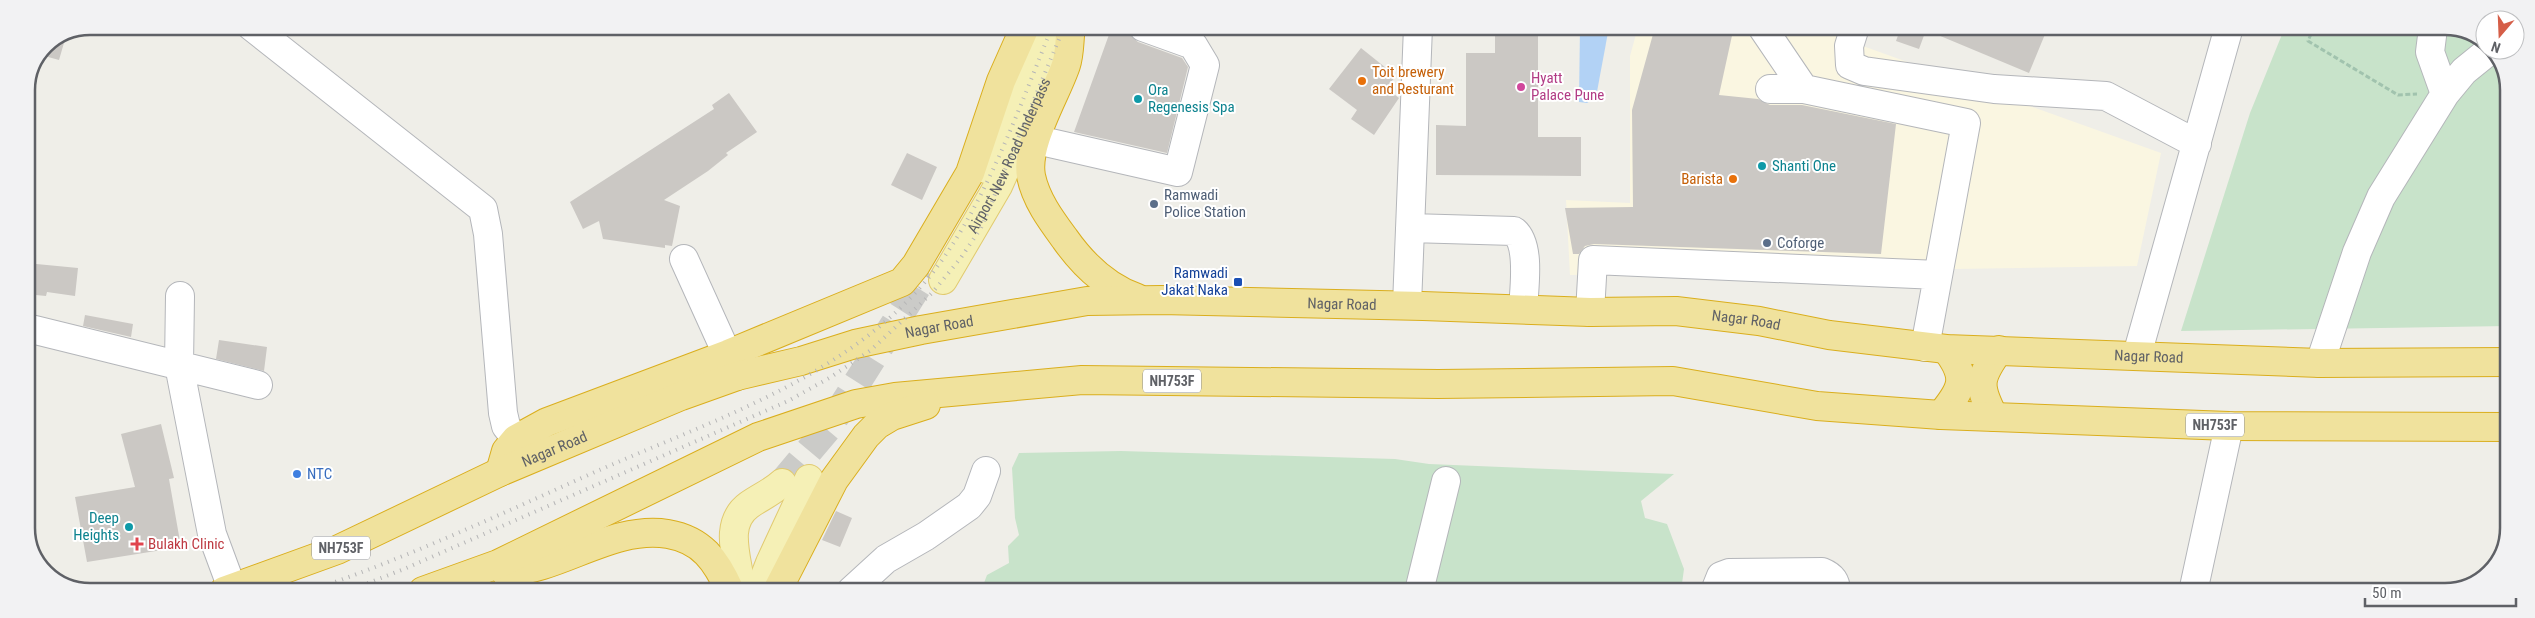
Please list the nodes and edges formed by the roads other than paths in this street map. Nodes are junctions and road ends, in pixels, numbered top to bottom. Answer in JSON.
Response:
{"nodes":[{"id":1,"x":262,"y":35,"type":"edge"},
{"id":2,"x":1021,"y":35,"type":"edge"},
{"id":3,"x":1041,"y":35,"type":"edge"},
{"id":4,"x":1066,"y":35,"type":"edge"},
{"id":5,"x":1069,"y":35,"type":"edge"},
{"id":6,"x":1165,"y":35,"type":"edge"},
{"id":7,"x":1418,"y":35,"type":"edge"},
{"id":8,"x":1767,"y":35,"type":"edge"},
{"id":9,"x":1852,"y":35,"type":"edge"},
{"id":10,"x":2227,"y":35,"type":"edge"},
{"id":11,"x":2432,"y":35,"type":"edge"},
{"id":12,"x":2478,"y":60,"type":"edge"},
{"id":13,"x":1770,"y":89,"type":"dead end"},
{"id":14,"x":1804,"y":89,"type":"junction"},
{"id":15,"x":2445,"y":94,"type":"junction"},
{"id":16,"x":1037,"y":140,"type":"junction"},
{"id":17,"x":2197,"y":144,"type":"junction"},
{"id":18,"x":1410,"y":228,"type":"junction"},
{"id":19,"x":684,"y":259,"type":"dead end"},
{"id":20,"x":1938,"y":276,"type":"junction"},
{"id":21,"x":180,"y":296,"type":"dead end"},
{"id":22,"x":1144,"y":300,"type":"junction"},
{"id":23,"x":1407,"y":306,"type":"junction"},
{"id":24,"x":1523,"y":309,"type":"junction"},
{"id":25,"x":1590,"y":312,"type":"junction"},
{"id":26,"x":35,"y":330,"type":"edge"},
{"id":27,"x":1936,"y":348,"type":"junction"},
{"id":28,"x":1999,"y":350,"type":"junction"},
{"id":29,"x":2137,"y":355,"type":"junction"},
{"id":30,"x":2500,"y":362,"type":"edge"},
{"id":31,"x":2320,"y":363,"type":"junction"},
{"id":32,"x":179,"y":365,"type":"junction"},
{"id":33,"x":732,"y":365,"type":"junction"},
{"id":34,"x":258,"y":385,"type":"dead end"},
{"id":35,"x":973,"y":390,"type":"junction"},
{"id":36,"x":1941,"y":415,"type":"junction"},
{"id":37,"x":1994,"y":417,"type":"junction"},
{"id":38,"x":2229,"y":426,"type":"junction"},
{"id":39,"x":2500,"y":427,"type":"edge"},
{"id":40,"x":516,"y":439,"type":"junction"},
{"id":41,"x":986,"y":471,"type":"dead end"},
{"id":42,"x":500,"y":472,"type":"junction"},
{"id":43,"x":809,"y":479,"type":"tunnel mouth"},
{"id":44,"x":1446,"y":481,"type":"dead end"},
{"id":45,"x":782,"y":483,"type":"tunnel mouth"},
{"id":46,"x":478,"y":571,"type":"junction"},
{"id":47,"x":226,"y":583,"type":"edge"},
{"id":48,"x":245,"y":583,"type":"edge"},
{"id":49,"x":445,"y":583,"type":"edge"},
{"id":50,"x":726,"y":583,"type":"edge"},
{"id":51,"x":739,"y":583,"type":"edge"},
{"id":52,"x":774,"y":583,"type":"edge"},
{"id":53,"x":779,"y":583,"type":"edge"},
{"id":54,"x":860,"y":583,"type":"edge"},
{"id":55,"x":1421,"y":583,"type":"edge"},
{"id":56,"x":1718,"y":583,"type":"edge"},
{"id":57,"x":1834,"y":583,"type":"edge"},
{"id":58,"x":2195,"y":583,"type":"edge"}],
"edges":[{"from":1,"to":40,"type":"street"},
{"from":2,"to":33,"type":"highway"},
{"from":3,"to":4,"type":"main road","name":"Airport New Road Underpass"},
{"from":5,"to":16,"type":"highway"},
{"from":6,"to":16,"type":"street"},
{"from":7,"to":18,"type":"street"},
{"from":8,"to":14,"type":"street"},
{"from":9,"to":17,"type":"street"},
{"from":10,"to":17,"type":"street"},
{"from":11,"to":15,"type":"street"},
{"from":12,"to":15,"type":"street"},
{"from":13,"to":14,"type":"street"},
{"from":14,"to":20,"type":"street"},
{"from":15,"to":31,"type":"street"},
{"from":16,"to":22,"type":"highway"},
{"from":17,"to":29,"type":"street"},
{"from":18,"to":23,"type":"street"},
{"from":18,"to":24,"type":"street"},
{"from":19,"to":33,"type":"street"},
{"from":20,"to":25,"type":"street"},
{"from":20,"to":27,"type":"street"},
{"from":21,"to":32,"type":"street"},
{"from":22,"to":23,"type":"highway","name":"Nagar Road","number":"NH753F"},
{"from":22,"to":33,"type":"highway","name":"Nagar Road","number":"NH753F"},
{"from":23,"to":24,"type":"highway","name":"Nagar Road","number":"NH753F"},
{"from":24,"to":25,"type":"highway","name":"Nagar Road","number":"NH753F"},
{"from":25,"to":27,"type":"highway","name":"Nagar Road","number":"NH753F"},
{"from":26,"to":32,"type":"street"},
{"from":27,"to":28,"type":"highway","name":"Nagar Road","number":"NH753F"},
{"from":27,"to":36,"type":"highway"},
{"from":28,"to":29,"type":"highway","name":"Nagar Road","number":"NH753F"},
{"from":28,"to":37,"type":"highway"},
{"from":29,"to":31,"type":"highway","name":"Nagar Road","number":"NH753F"},
{"from":30,"to":31,"type":"highway","name":"Nagar Road","number":"NH753F"},
{"from":32,"to":34,"type":"street"},
{"from":32,"to":47,"type":"street"},
{"from":33,"to":40,"type":"highway"},
{"from":33,"to":42,"type":"highway","name":"Nagar Road","number":"NH753F"},
{"from":35,"to":36,"type":"highway","number":"NH753F"},
{"from":35,"to":46,"type":"highway","number":"NH753F"},
{"from":35,"to":53,"type":"highway"},
{"from":36,"to":37,"type":"highway","number":"NH753F"},
{"from":37,"to":38,"type":"highway","number":"NH753F"},
{"from":38,"to":39,"type":"highway","number":"NH753F"},
{"from":38,"to":58,"type":"street"},
{"from":40,"to":42,"type":"highway"},
{"from":41,"to":54,"type":"street"},
{"from":42,"to":48,"type":"highway","name":"Nagar Road","number":"NH753F"},
{"from":43,"to":52,"type":"main road"},
{"from":44,"to":55,"type":"street"},
{"from":45,"to":51,"type":"main road"},
{"from":46,"to":49,"type":"highway","number":"NH753F"},
{"from":46,"to":50,"type":"highway"},
{"from":56,"to":57,"type":"street"}]}
